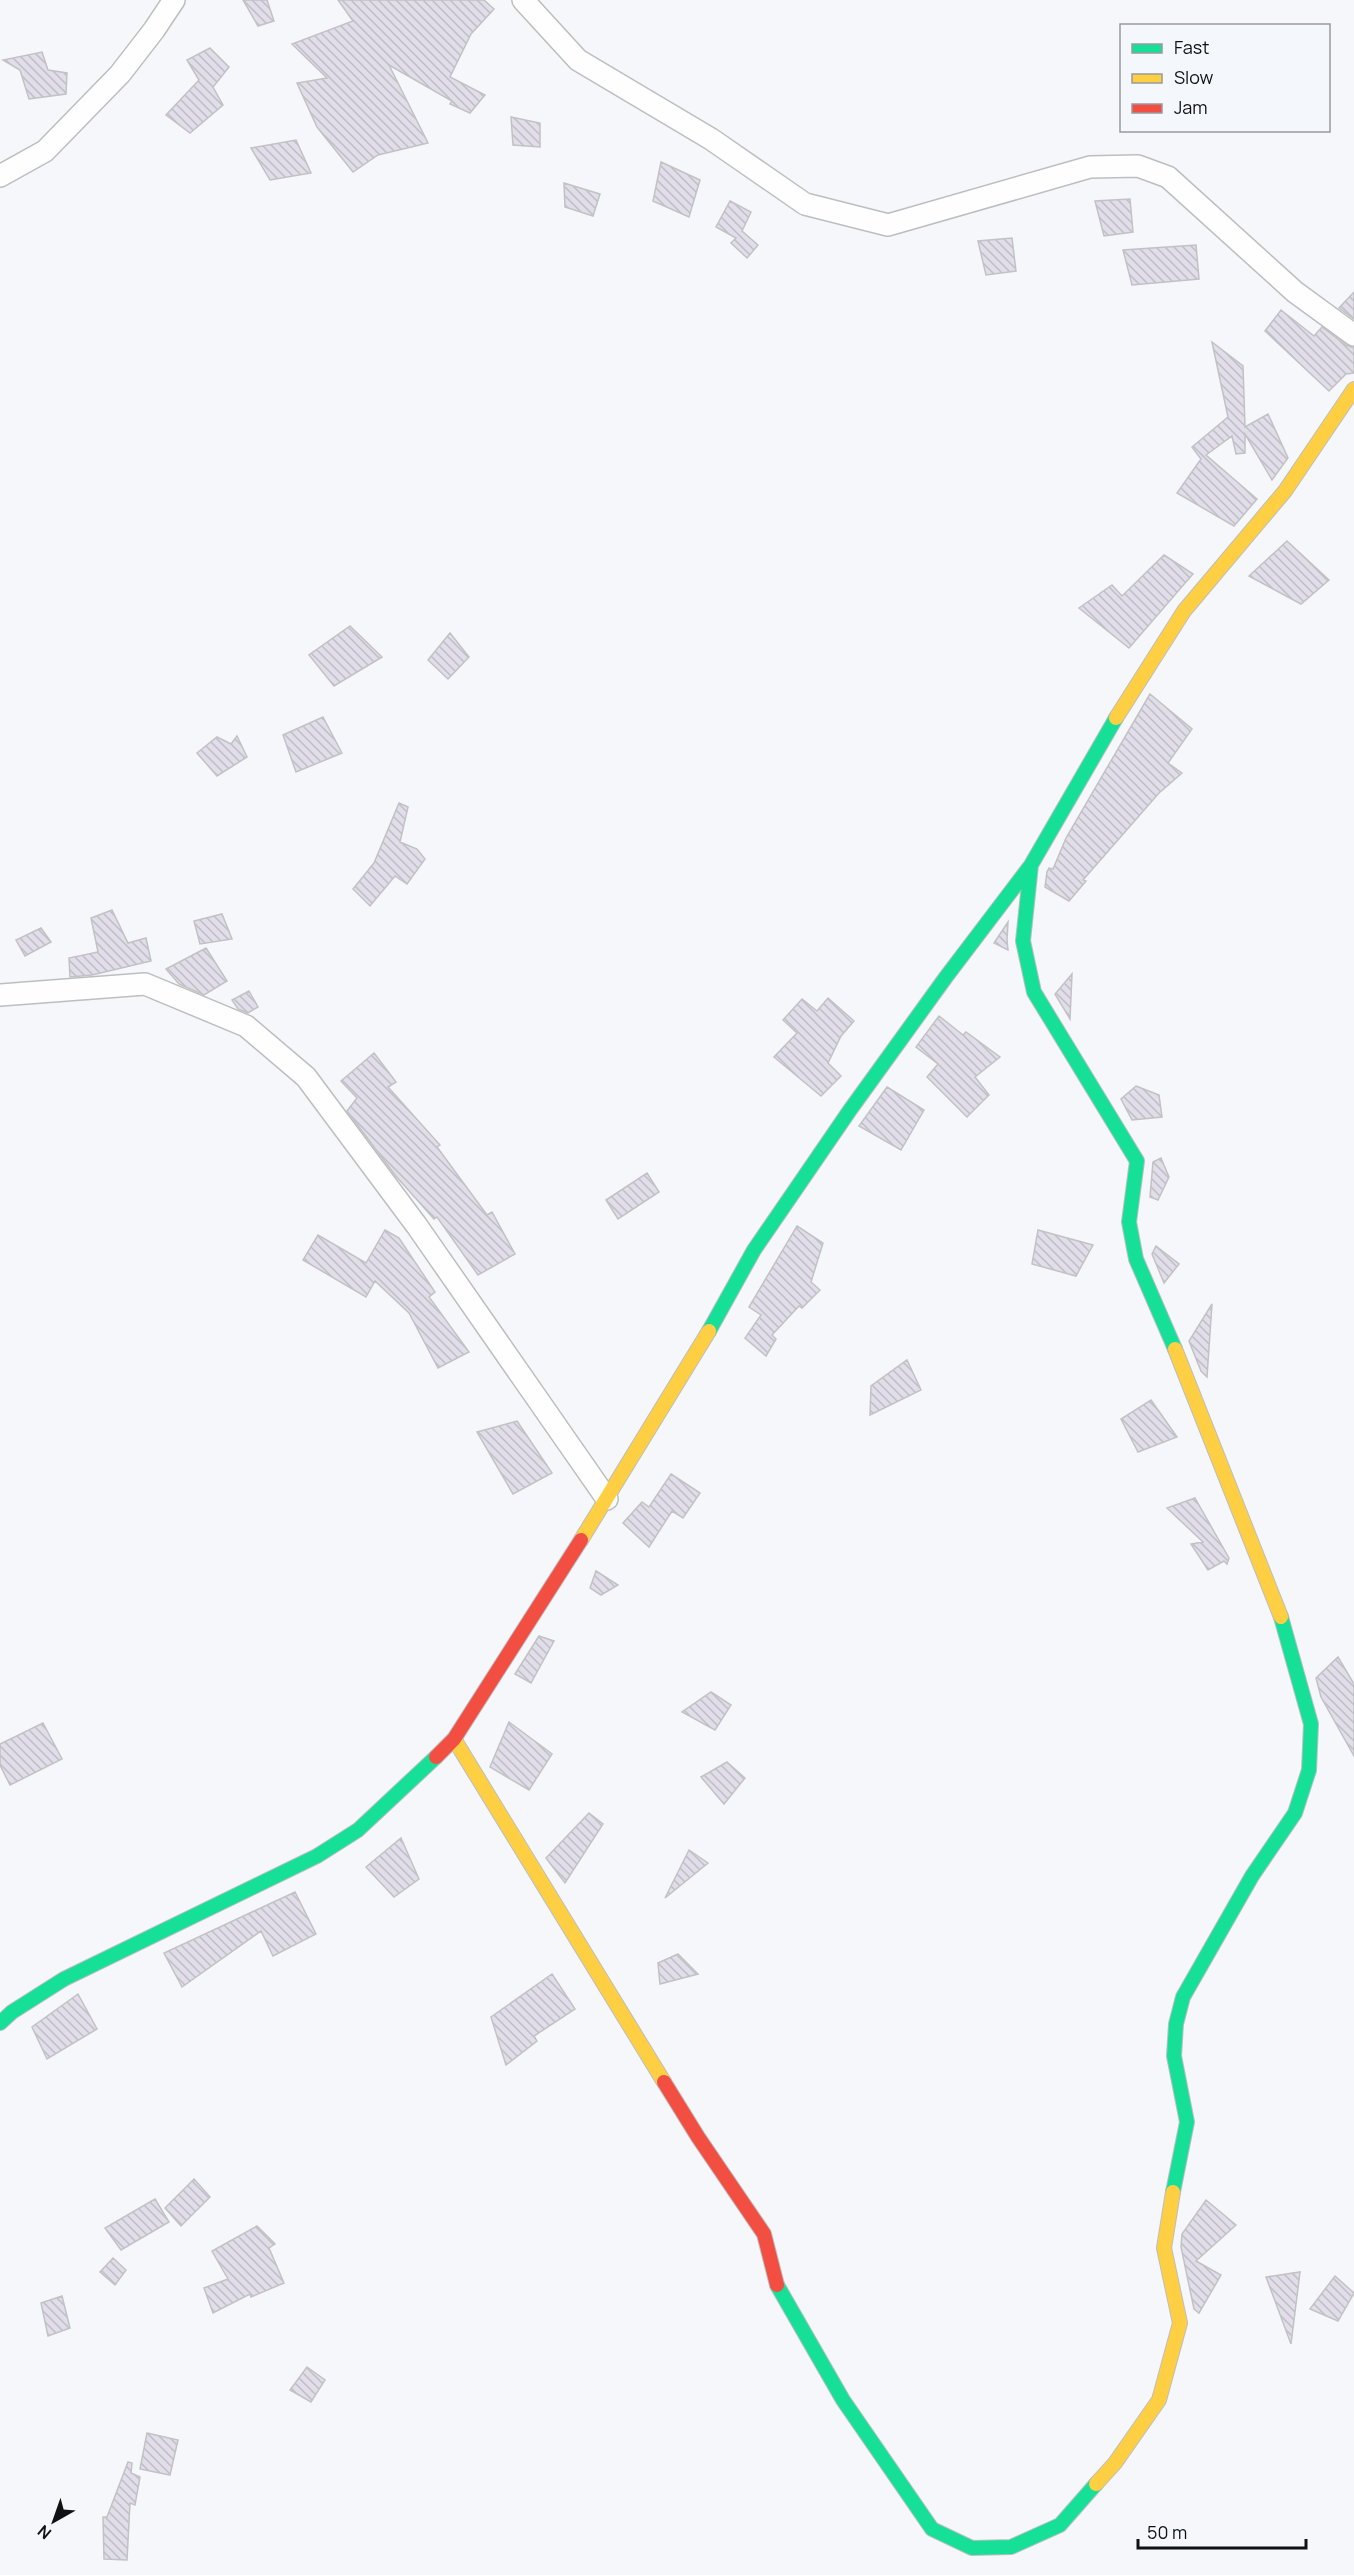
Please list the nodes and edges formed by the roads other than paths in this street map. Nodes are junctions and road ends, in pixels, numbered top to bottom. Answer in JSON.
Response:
{"nodes":[{"id":1,"x":174,"y":0,"type":"edge"},
{"id":2,"x":524,"y":0,"type":"edge"},
{"id":3,"x":0,"y":176,"type":"edge"},
{"id":4,"x":1354,"y":335,"type":"edge"},
{"id":5,"x":1354,"y":389,"type":"edge"},
{"id":6,"x":1031,"y":866,"type":"junction"},
{"id":7,"x":0,"y":995,"type":"edge"},
{"id":8,"x":607,"y":1499,"type":"junction"},
{"id":9,"x":454,"y":1739,"type":"junction"},
{"id":10,"x":0,"y":2023,"type":"edge"}],
"edges":[{"from":1,"to":3,"type":"street"},
{"from":2,"to":4,"type":"street"},
{"from":5,"to":6,"type":"street"},
{"from":6,"to":8,"type":"street"},
{"from":6,"to":9,"type":"street"},
{"from":7,"to":8,"type":"street"},
{"from":8,"to":9,"type":"street"},
{"from":9,"to":10,"type":"street"}]}
